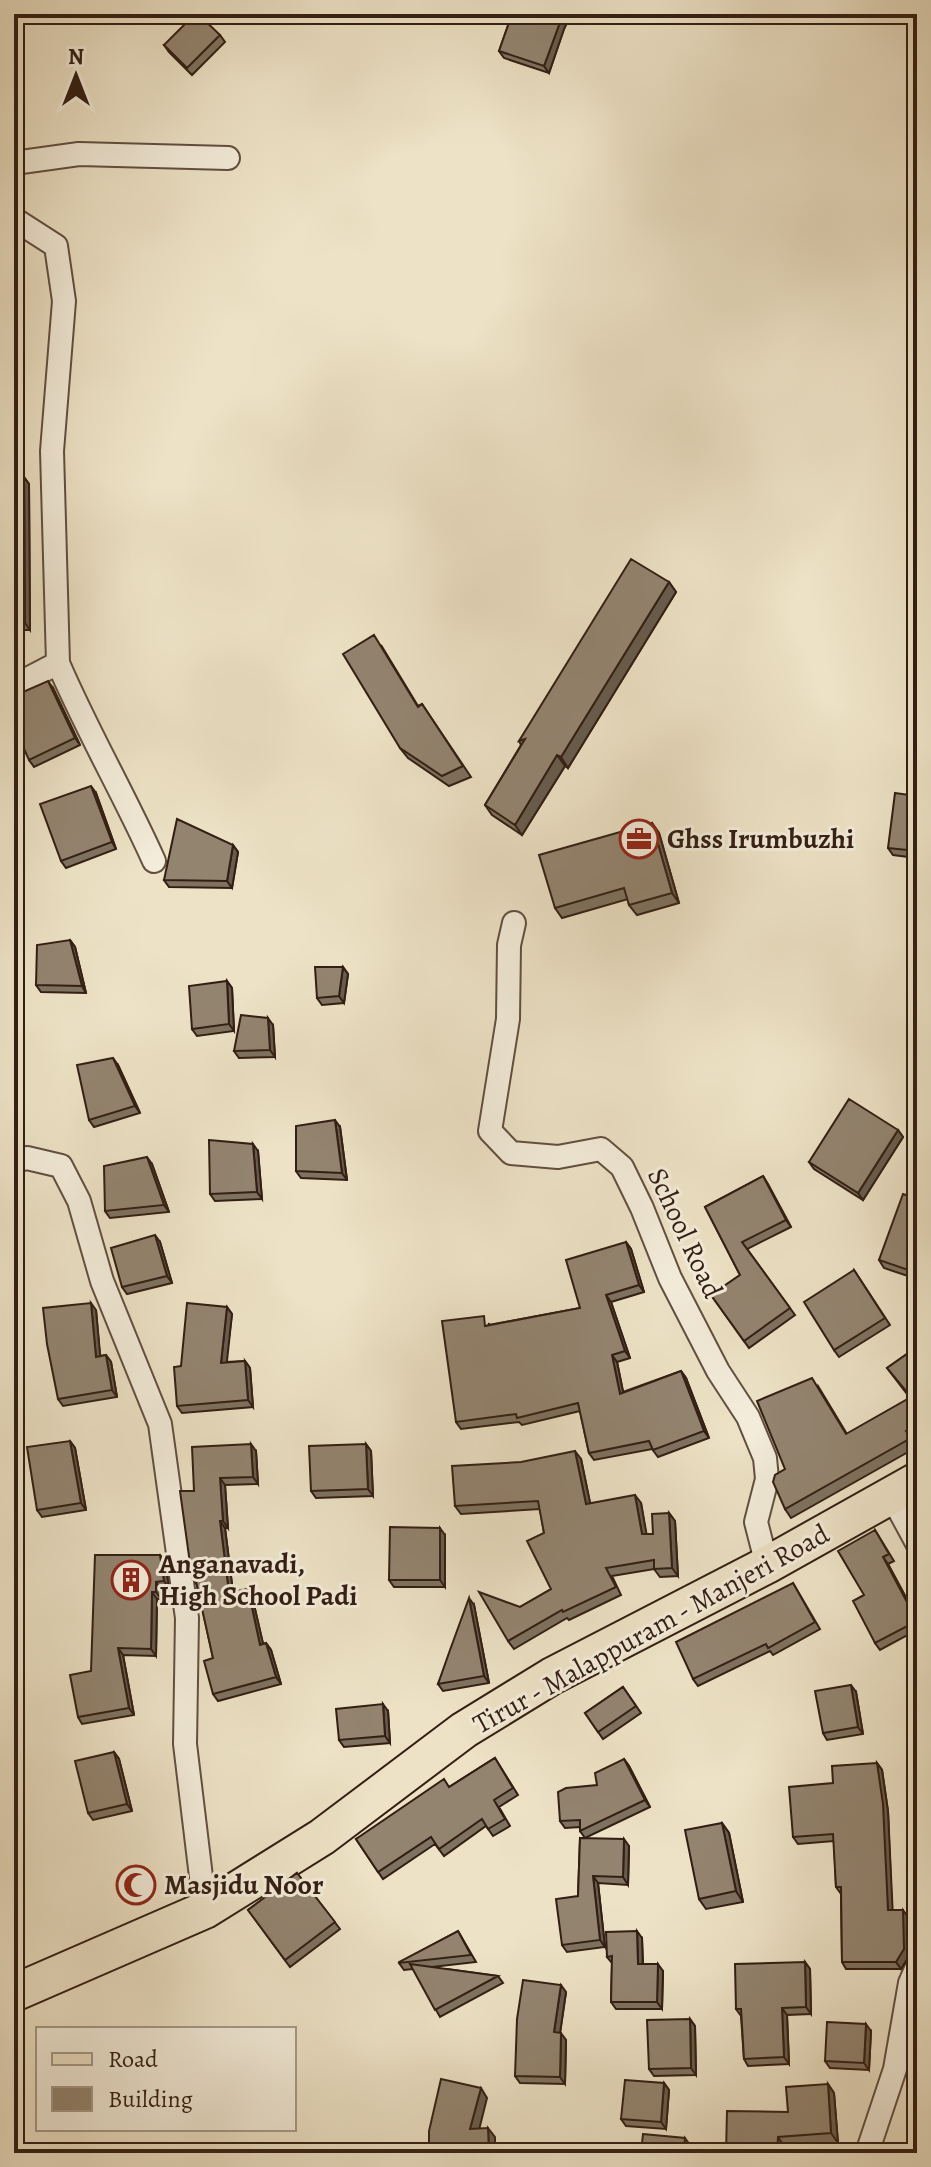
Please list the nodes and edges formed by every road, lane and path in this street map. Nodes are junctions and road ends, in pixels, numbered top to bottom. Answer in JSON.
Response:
{"nodes":[{"id":1,"x":228,"y":158,"type":"dead end"},
{"id":2,"x":14,"y":163,"type":"edge"},
{"id":3,"x":14,"y":219,"type":"edge"},
{"id":4,"x":58,"y":663,"type":"junction"},
{"id":5,"x":14,"y":686,"type":"edge"},
{"id":6,"x":154,"y":861,"type":"dead end"},
{"id":7,"x":514,"y":923,"type":"dead end"},
{"id":8,"x":14,"y":1161,"type":"edge"},
{"id":9,"x":904,"y":1489,"type":"edge"},
{"id":10,"x":917,"y":1543,"type":"edge"},
{"id":11,"x":767,"y":1565,"type":"junction"},
{"id":12,"x":205,"y":1910,"type":"junction"},
{"id":13,"x":917,"y":1967,"type":"edge"},
{"id":14,"x":14,"y":1993,"type":"edge"},
{"id":15,"x":867,"y":2153,"type":"edge"}],
"edges":[{"from":1,"to":2,"type":"street"},
{"from":3,"to":4,"type":"street"},
{"from":4,"to":5,"type":"street"},
{"from":4,"to":6,"type":"street"},
{"from":7,"to":11,"type":"street","name":"School Road"},
{"from":8,"to":12,"type":"street"},
{"from":9,"to":10,"type":"street"},
{"from":9,"to":11,"type":"main road","name":"Tirur - Malappuram - Manjeri Road"},
{"from":11,"to":12,"type":"main road","name":"Tirur - Malappuram - Manjeri Road"},
{"from":12,"to":14,"type":"main road","name":"Tirur - Malappuram - Manjeri Road"},
{"from":13,"to":15,"type":"street"}]}
